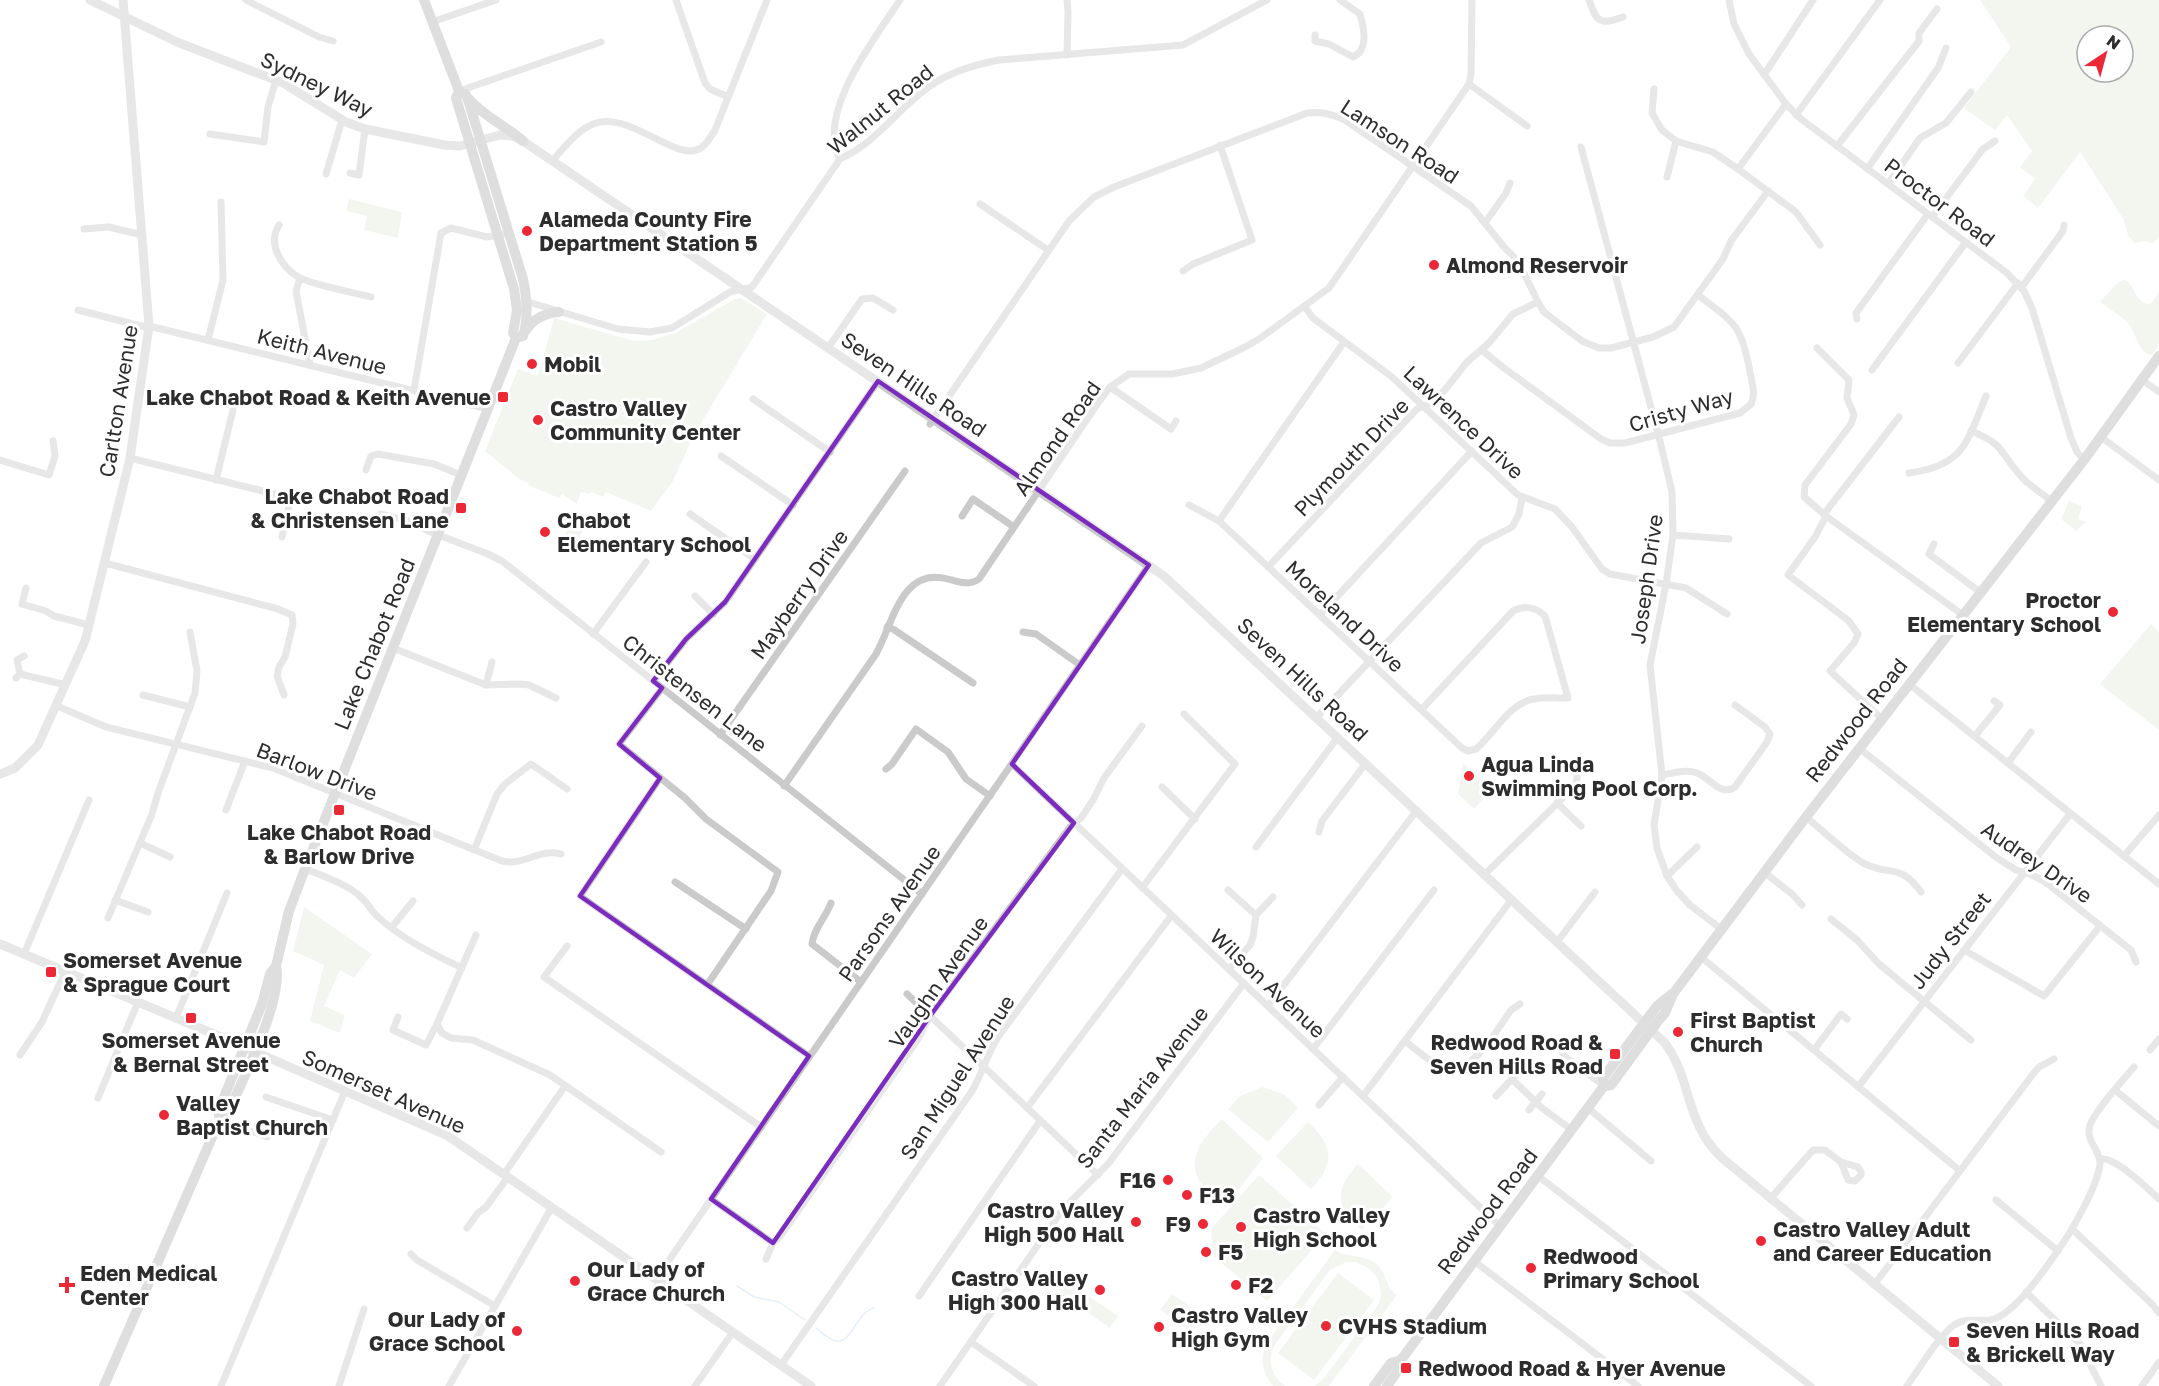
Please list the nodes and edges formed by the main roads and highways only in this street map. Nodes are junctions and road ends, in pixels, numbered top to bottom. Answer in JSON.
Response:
{"nodes":[{"id":1,"x":424,"y":0,"type":"edge"},
{"id":2,"x":462,"y":93,"type":"junction"},
{"id":3,"x":523,"y":141,"type":"road end"},
{"id":4,"x":559,"y":312,"type":"road end"},
{"id":5,"x":520,"y":336,"type":"junction"},
{"id":6,"x":2159,"y":356,"type":"edge"},
{"id":7,"x":1401,"y":1360,"type":"junction"},
{"id":8,"x":104,"y":1386,"type":"edge"},
{"id":9,"x":1374,"y":1386,"type":"edge"},
{"id":10,"x":1387,"y":1386,"type":"edge"}],
"edges":[{"from":1,"to":2,"type":"main road","name":"Lake Chabot Road"},
{"from":2,"to":3,"type":"main road"},
{"from":2,"to":5,"type":"main road","name":"Lake Chabot Road"},
{"from":4,"to":5,"type":"main road"},
{"from":5,"to":8,"type":"main road","name":"Lake Chabot Road"},
{"from":6,"to":7,"type":"main road","name":"Redwood Road"},
{"from":7,"to":9,"type":"main road","name":"Redwood Road"},
{"from":7,"to":10,"type":"main road","name":"Redwood Road"}]}
